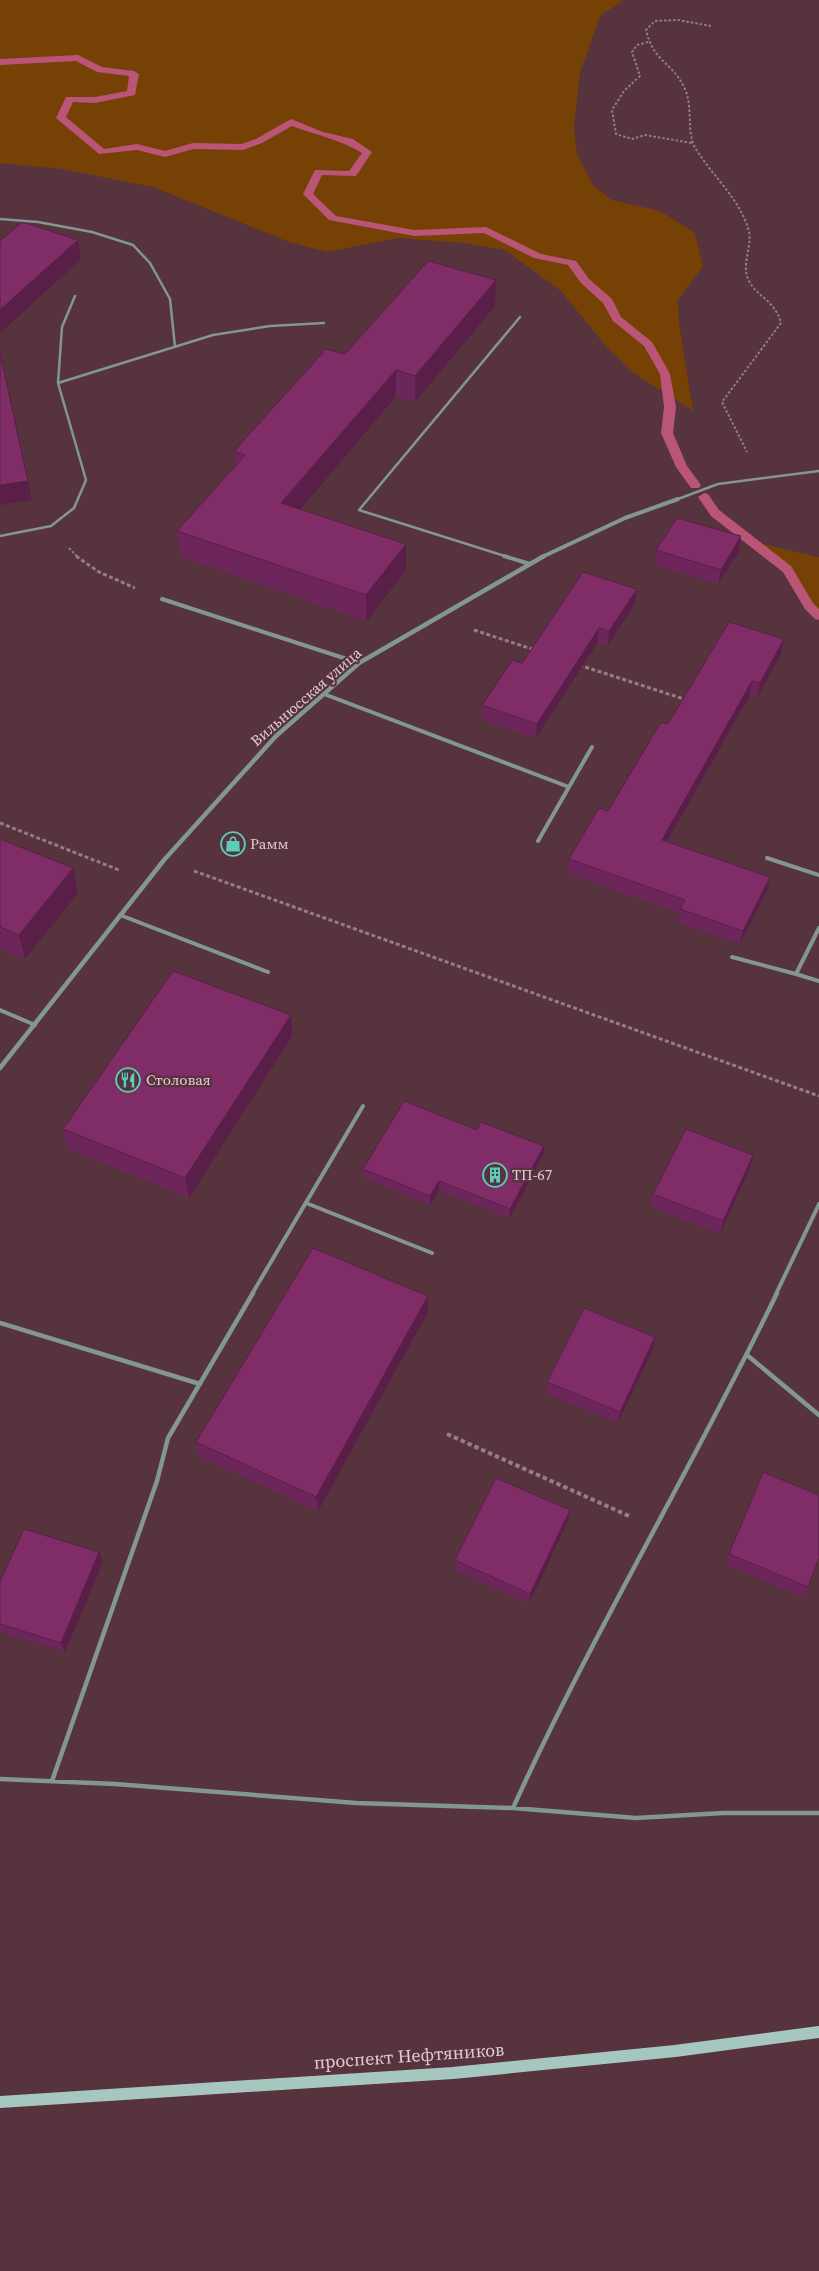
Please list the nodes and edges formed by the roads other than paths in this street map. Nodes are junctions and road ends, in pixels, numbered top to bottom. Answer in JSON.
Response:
{"nodes":[{"id":1,"x":0,"y":219,"type":"edge"},
{"id":2,"x":75,"y":296,"type":"dead end"},
{"id":3,"x":520,"y":317,"type":"dead end"},
{"id":4,"x":324,"y":323,"type":"dead end"},
{"id":5,"x":175,"y":347,"type":"junction"},
{"id":6,"x":58,"y":383,"type":"junction"},
{"id":7,"x":819,"y":471,"type":"edge"},
{"id":8,"x":678,"y":499,"type":"joint"},
{"id":9,"x":0,"y":536,"type":"edge"},
{"id":10,"x":530,"y":564,"type":"junction"},
{"id":11,"x":162,"y":599,"type":"road end"},
{"id":12,"x":359,"y":663,"type":"junction"},
{"id":13,"x":324,"y":694,"type":"junction"},
{"id":14,"x":592,"y":747,"type":"dead end"},
{"id":15,"x":569,"y":786,"type":"junction"},
{"id":16,"x":538,"y":840,"type":"dead end"},
{"id":17,"x":767,"y":858,"type":"dead end"},
{"id":18,"x":819,"y":875,"type":"edge"},
{"id":19,"x":120,"y":915,"type":"junction"},
{"id":20,"x":819,"y":928,"type":"edge"},
{"id":21,"x":732,"y":957,"type":"dead end"},
{"id":22,"x":268,"y":972,"type":"dead end"},
{"id":23,"x":796,"y":974,"type":"junction"},
{"id":24,"x":819,"y":981,"type":"edge"},
{"id":25,"x":0,"y":1010,"type":"edge"},
{"id":26,"x":35,"y":1024,"type":"junction"},
{"id":27,"x":0,"y":1068,"type":"edge"},
{"id":28,"x":363,"y":1106,"type":"dead end"},
{"id":29,"x":306,"y":1203,"type":"junction"},
{"id":30,"x":819,"y":1204,"type":"edge"},
{"id":31,"x":432,"y":1252,"type":"dead end"},
{"id":32,"x":0,"y":1323,"type":"edge"},
{"id":33,"x":747,"y":1355,"type":"junction"},
{"id":34,"x":200,"y":1384,"type":"junction"},
{"id":35,"x":819,"y":1415,"type":"edge"},
{"id":36,"x":0,"y":1780,"type":"edge"},
{"id":37,"x":52,"y":1781,"type":"junction"},
{"id":38,"x":513,"y":1808,"type":"junction"},
{"id":39,"x":819,"y":1814,"type":"edge"},
{"id":40,"x":819,"y":2032,"type":"edge"},
{"id":41,"x":0,"y":2102,"type":"edge"}],
"edges":[{"from":1,"to":5,"type":"lane"},
{"from":2,"to":6,"type":"lane"},
{"from":3,"to":10,"type":"lane"},
{"from":4,"to":5,"type":"lane"},
{"from":5,"to":6,"type":"lane"},
{"from":6,"to":9,"type":"lane"},
{"from":7,"to":8,"type":"lane"},
{"from":8,"to":10,"type":"street","name":"Вильнюсская улица"},
{"from":10,"to":12,"type":"street","name":"Вильнюсская улица"},
{"from":11,"to":12,"type":"lane"},
{"from":12,"to":13,"type":"street","name":"Вильнюсская улица"},
{"from":13,"to":15,"type":"lane"},
{"from":13,"to":19,"type":"street","name":"Вильнюсская улица"},
{"from":14,"to":15,"type":"lane"},
{"from":15,"to":16,"type":"lane"},
{"from":17,"to":18,"type":"lane"},
{"from":19,"to":22,"type":"lane"},
{"from":19,"to":26,"type":"street","name":"Вильнюсская улица"},
{"from":20,"to":23,"type":"lane"},
{"from":21,"to":23,"type":"lane"},
{"from":23,"to":24,"type":"lane"},
{"from":25,"to":26,"type":"lane"},
{"from":26,"to":27,"type":"street","name":"Вильнюсская улица"},
{"from":28,"to":29,"type":"lane"},
{"from":29,"to":31,"type":"lane"},
{"from":29,"to":34,"type":"lane"},
{"from":30,"to":33,"type":"lane"},
{"from":32,"to":34,"type":"lane"},
{"from":33,"to":35,"type":"lane"},
{"from":33,"to":38,"type":"lane"},
{"from":34,"to":37,"type":"lane"},
{"from":36,"to":37,"type":"lane"},
{"from":37,"to":38,"type":"lane"},
{"from":38,"to":39,"type":"lane"},
{"from":40,"to":41,"type":"main road","name":"проспект Нефтяников"}]}
